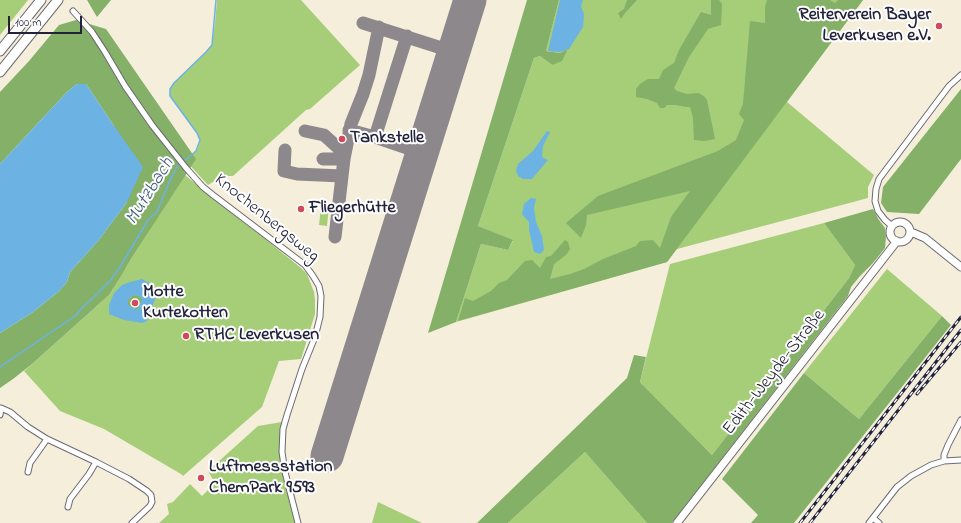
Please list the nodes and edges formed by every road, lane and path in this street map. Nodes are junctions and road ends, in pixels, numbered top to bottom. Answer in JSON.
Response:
{"nodes":[{"id":1,"x":41,"y":0,"type":"edge"},
{"id":2,"x":58,"y":0,"type":"edge"},
{"id":3,"x":73,"y":11,"type":"dead end"},
{"id":4,"x":0,"y":51,"type":"edge"},
{"id":5,"x":0,"y":72,"type":"edge"},
{"id":6,"x":961,"y":75,"type":"edge"},
{"id":7,"x":892,"y":226,"type":"junction"},
{"id":8,"x":911,"y":232,"type":"junction"},
{"id":9,"x":896,"y":241,"type":"junction"},
{"id":10,"x":961,"y":267,"type":"edge"},
{"id":11,"x":0,"y":415,"type":"edge"},
{"id":12,"x":961,"y":420,"type":"edge"},
{"id":13,"x":47,"y":439,"type":"junction"},
{"id":14,"x":961,"y":460,"type":"edge"},
{"id":15,"x":944,"y":461,"type":"junction"},
{"id":16,"x":96,"y":462,"type":"junction"},
{"id":17,"x":28,"y":472,"type":"dead end"},
{"id":18,"x":68,"y":507,"type":"dead end"},
{"id":19,"x":871,"y":521,"type":"edge"},
{"id":20,"x":132,"y":523,"type":"edge"},
{"id":21,"x":298,"y":523,"type":"edge"},
{"id":22,"x":677,"y":523,"type":"edge"},
{"id":23,"x":879,"y":523,"type":"edge"}],
"edges":[{"from":1,"to":4,"type":"highway"},
{"from":2,"to":5,"type":"highway"},
{"from":3,"to":21,"type":"street","name":"Knochenbergsweg"},
{"from":6,"to":7,"type":"street"},
{"from":7,"to":8,"type":"street"},
{"from":7,"to":9,"type":"street"},
{"from":8,"to":9,"type":"street"},
{"from":8,"to":10,"type":"street"},
{"from":9,"to":22,"type":"street","name":"Edith-Weyde-Straße"},
{"from":11,"to":13,"type":"street"},
{"from":12,"to":15,"type":"street"},
{"from":13,"to":16,"type":"street"},
{"from":13,"to":17,"type":"street"},
{"from":14,"to":15,"type":"street"},
{"from":15,"to":19,"type":"street"},
{"from":16,"to":18,"type":"street"},
{"from":16,"to":20,"type":"street"},
{"from":19,"to":23,"type":"street"}]}
